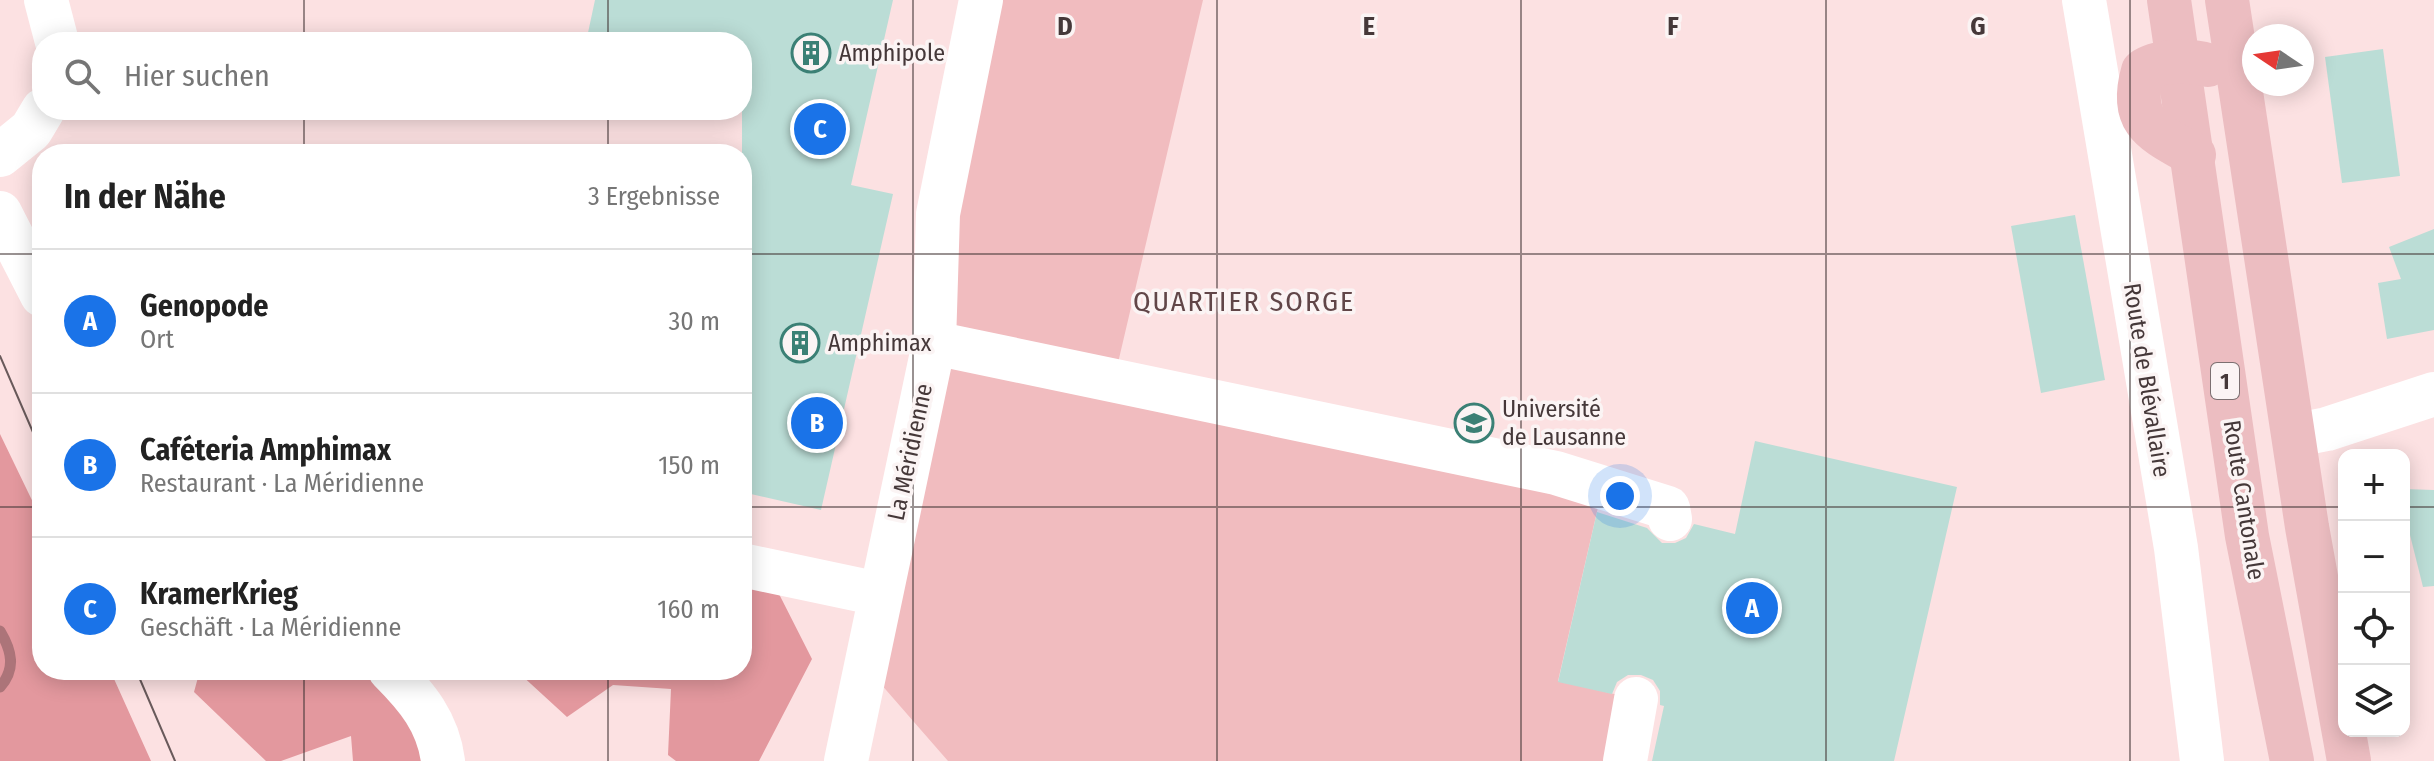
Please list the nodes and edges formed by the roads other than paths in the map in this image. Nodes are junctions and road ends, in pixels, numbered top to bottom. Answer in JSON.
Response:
{"nodes":[{"id":1,"x":46,"y":0,"type":"edge"},
{"id":2,"x":981,"y":0,"type":"edge"},
{"id":3,"x":2084,"y":0,"type":"edge"},
{"id":4,"x":2169,"y":0,"type":"edge"},
{"id":5,"x":2227,"y":0,"type":"edge"},
{"id":6,"x":54,"y":32,"type":"edge"},
{"id":7,"x":2180,"y":63,"type":"junction"},
{"id":8,"x":37,"y":120,"type":"edge"},
{"id":9,"x":0,"y":155,"type":"edge"},
{"id":10,"x":0,"y":213,"type":"edge"},
{"id":11,"x":2269,"y":260,"type":"junction"},
{"id":12,"x":32,"y":275,"type":"edge"},
{"id":13,"x":934,"y":343,"type":"junction"},
{"id":14,"x":2434,"y":394,"type":"edge"},
{"id":15,"x":2296,"y":435,"type":"junction"},
{"id":16,"x":1670,"y":519,"type":"dead end"},
{"id":17,"x":752,"y":567,"type":"edge"},
{"id":18,"x":879,"y":594,"type":"junction"},
{"id":19,"x":400,"y":680,"type":"edge"},
{"id":20,"x":1636,"y":699,"type":"dead end"},
{"id":21,"x":443,"y":761,"type":"edge"},
{"id":22,"x":846,"y":761,"type":"edge"},
{"id":23,"x":1625,"y":761,"type":"edge"},
{"id":24,"x":2202,"y":761,"type":"edge"},
{"id":25,"x":2292,"y":761,"type":"edge"},
{"id":26,"x":2349,"y":761,"type":"edge"}],
"edges":[{"from":1,"to":6,"type":"street"},
{"from":2,"to":13,"type":"street","name":"La Méridienne"},
{"from":3,"to":24,"type":"street","name":"Route de Blévallaire"},
{"from":4,"to":7,"type":"main road","name":"Route Cantonale","number":"1"},
{"from":5,"to":11,"type":"main road"},
{"from":7,"to":11,"type":"main road"},
{"from":7,"to":25,"type":"main road","name":"Route Cantonale","number":"1"},
{"from":8,"to":9,"type":"street"},
{"from":10,"to":12,"type":"street"},
{"from":11,"to":15,"type":"main road"},
{"from":13,"to":16,"type":"street"},
{"from":13,"to":18,"type":"street","name":"La Méridienne"},
{"from":14,"to":15,"type":"street"},
{"from":15,"to":26,"type":"main road"},
{"from":17,"to":18,"type":"street"},
{"from":18,"to":22,"type":"street","name":"La Méridienne"},
{"from":19,"to":21,"type":"street"},
{"from":20,"to":23,"type":"street"}]}
